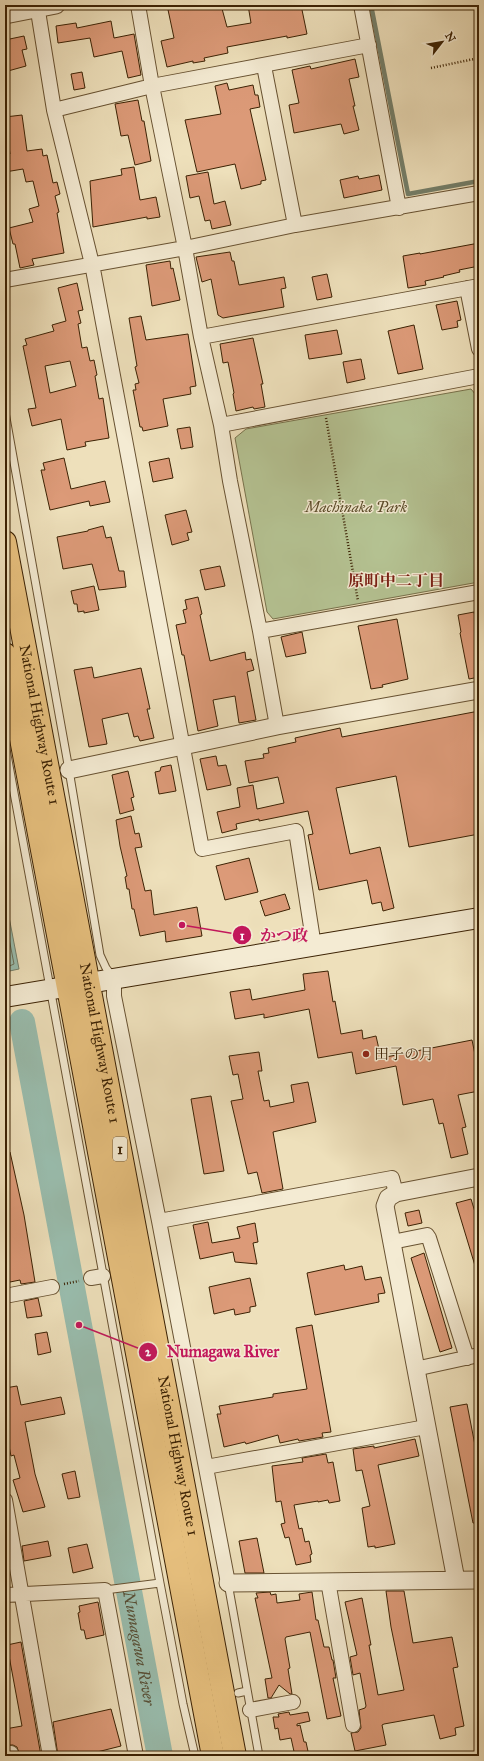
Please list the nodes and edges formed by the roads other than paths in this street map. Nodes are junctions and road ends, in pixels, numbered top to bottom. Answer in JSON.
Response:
{"nodes":[{"id":1,"x":56,"y":5,"type":"edge"},
{"id":2,"x":138,"y":5,"type":"edge"},
{"id":3,"x":361,"y":5,"type":"edge"},
{"id":4,"x":38,"y":7,"type":"edge"},
{"id":5,"x":5,"y":15,"type":"edge"},
{"id":6,"x":369,"y":45,"type":"junction"},
{"id":7,"x":264,"y":66,"type":"junction"},
{"id":8,"x":152,"y":86,"type":"junction"},
{"id":9,"x":54,"y":110,"type":"junction"},
{"id":10,"x":479,"y":193,"type":"edge"},
{"id":11,"x":399,"y":208,"type":"junction"},
{"id":12,"x":295,"y":225,"type":"junction"},
{"id":13,"x":185,"y":248,"type":"junction"},
{"id":14,"x":92,"y":264,"type":"junction"},
{"id":15,"x":5,"y":280,"type":"edge"},
{"id":16,"x":473,"y":287,"type":"edge"},
{"id":17,"x":201,"y":337,"type":"junction"},
{"id":18,"x":479,"y":349,"type":"edge"},
{"id":19,"x":479,"y":376,"type":"edge"},
{"id":20,"x":5,"y":412,"type":"edge"},
{"id":21,"x":221,"y":425,"type":"junction"},
{"id":22,"x":5,"y":542,"type":"edge"},
{"id":23,"x":479,"y":592,"type":"edge"},
{"id":24,"x":260,"y":632,"type":"junction"},
{"id":25,"x":5,"y":654,"type":"edge"},
{"id":26,"x":479,"y":690,"type":"edge"},
{"id":27,"x":277,"y":726,"type":"junction"},
{"id":28,"x":5,"y":744,"type":"edge"},
{"id":29,"x":181,"y":746,"type":"junction"},
{"id":30,"x":69,"y":770,"type":"junction"},
{"id":31,"x":479,"y":918,"type":"edge"},
{"id":32,"x":314,"y":946,"type":"junction"},
{"id":33,"x":114,"y":979,"type":"junction"},
{"id":34,"x":89,"y":982,"type":"junction"},
{"id":35,"x":59,"y":989,"type":"junction"},
{"id":36,"x":5,"y":997,"type":"edge"},
{"id":37,"x":478,"y":1180,"type":"edge"},
{"id":38,"x":396,"y":1193,"type":"junction"},
{"id":39,"x":159,"y":1221,"type":"junction"},
{"id":40,"x":392,"y":1242,"type":"junction"},
{"id":41,"x":52,"y":1287,"type":"road end"},
{"id":42,"x":5,"y":1296,"type":"edge"},
{"id":43,"x":473,"y":1357,"type":"edge"},
{"id":44,"x":415,"y":1369,"type":"junction"},
{"id":45,"x":426,"y":1427,"type":"junction"},
{"id":46,"x":206,"y":1467,"type":"junction"},
{"id":47,"x":5,"y":1500,"type":"edge"},
{"id":48,"x":456,"y":1580,"type":"junction"},
{"id":49,"x":479,"y":1580,"type":"edge"},
{"id":50,"x":328,"y":1582,"type":"junction"},
{"id":51,"x":160,"y":1583,"type":"junction"},
{"id":52,"x":228,"y":1583,"type":"junction"},
{"id":53,"x":105,"y":1590,"type":"junction"},
{"id":54,"x":5,"y":1595,"type":"edge"},
{"id":55,"x":22,"y":1595,"type":"junction"},
{"id":56,"x":247,"y":1691,"type":"junction"},
{"id":57,"x":238,"y":1693,"type":"dead end"},
{"id":58,"x":191,"y":1702,"type":"dead end"},
{"id":59,"x":293,"y":1702,"type":"dead end"},
{"id":60,"x":183,"y":1704,"type":"junction"},
{"id":61,"x":250,"y":1710,"type":"junction"},
{"id":62,"x":352,"y":1725,"type":"dead end"},
{"id":63,"x":5,"y":1754,"type":"edge"},
{"id":64,"x":12,"y":1756,"type":"edge"},
{"id":65,"x":50,"y":1756,"type":"edge"},
{"id":66,"x":136,"y":1756,"type":"edge"},
{"id":67,"x":194,"y":1756,"type":"edge"},
{"id":68,"x":213,"y":1756,"type":"edge"},
{"id":69,"x":235,"y":1756,"type":"edge"},
{"id":70,"x":259,"y":1756,"type":"edge"}],
"edges":[{"from":1,"to":4,"type":"street"},
{"from":2,"to":8,"type":"street"},
{"from":3,"to":6,"type":"street"},
{"from":4,"to":5,"type":"street"},
{"from":4,"to":9,"type":"street"},
{"from":6,"to":7,"type":"street"},
{"from":6,"to":11,"type":"street"},
{"from":7,"to":8,"type":"street"},
{"from":7,"to":12,"type":"street"},
{"from":8,"to":9,"type":"street"},
{"from":8,"to":13,"type":"street"},
{"from":9,"to":14,"type":"street"},
{"from":10,"to":11,"type":"street"},
{"from":11,"to":12,"type":"street"},
{"from":12,"to":13,"type":"street"},
{"from":13,"to":14,"type":"street"},
{"from":13,"to":17,"type":"street"},
{"from":14,"to":15,"type":"street"},
{"from":14,"to":29,"type":"street"},
{"from":16,"to":17,"type":"street"},
{"from":16,"to":18,"type":"street"},
{"from":17,"to":21,"type":"street"},
{"from":19,"to":21,"type":"street"},
{"from":20,"to":30,"type":"lane"},
{"from":21,"to":24,"type":"street"},
{"from":22,"to":34,"type":"highway","name":"National Highway Route 1","number":"1"},
{"from":23,"to":24,"type":"street"},
{"from":24,"to":27,"type":"street"},
{"from":25,"to":35,"type":"highway","name":"National Highway Route 1","number":"1"},
{"from":26,"to":27,"type":"street"},
{"from":27,"to":29,"type":"street"},
{"from":28,"to":35,"type":"lane"},
{"from":29,"to":30,"type":"street"},
{"from":29,"to":32,"type":"street"},
{"from":30,"to":33,"type":"lane"},
{"from":31,"to":32,"type":"main road"},
{"from":32,"to":33,"type":"main road"},
{"from":33,"to":34,"type":"main road"},
{"from":33,"to":39,"type":"street"},
{"from":34,"to":35,"type":"main road"},
{"from":34,"to":69,"type":"highway","name":"National Highway Route 1","number":"1"},
{"from":35,"to":36,"type":"main road"},
{"from":35,"to":51,"type":"lane"},
{"from":35,"to":68,"type":"highway","name":"National Highway Route 1","number":"1"},
{"from":37,"to":38,"type":"street"},
{"from":38,"to":39,"type":"street"},
{"from":38,"to":40,"type":"street"},
{"from":39,"to":46,"type":"street"},
{"from":40,"to":43,"type":"street"},
{"from":40,"to":44,"type":"street"},
{"from":41,"to":42,"type":"street"},
{"from":43,"to":44,"type":"street"},
{"from":44,"to":45,"type":"street"},
{"from":45,"to":46,"type":"street"},
{"from":45,"to":48,"type":"street"},
{"from":46,"to":52,"type":"street"},
{"from":47,"to":55,"type":"street"},
{"from":48,"to":49,"type":"street"},
{"from":48,"to":50,"type":"street"},
{"from":50,"to":52,"type":"street"},
{"from":50,"to":62,"type":"street"},
{"from":51,"to":53,"type":"lane"},
{"from":51,"to":60,"type":"lane"},
{"from":52,"to":56,"type":"lane"},
{"from":53,"to":55,"type":"street"},
{"from":53,"to":66,"type":"street"},
{"from":54,"to":55,"type":"street"},
{"from":55,"to":65,"type":"street"},
{"from":56,"to":57,"type":"lane"},
{"from":56,"to":61,"type":"lane"},
{"from":58,"to":60,"type":"lane"},
{"from":59,"to":61,"type":"street"},
{"from":60,"to":67,"type":"lane"},
{"from":61,"to":70,"type":"lane"},
{"from":63,"to":64,"type":"street"}]}
